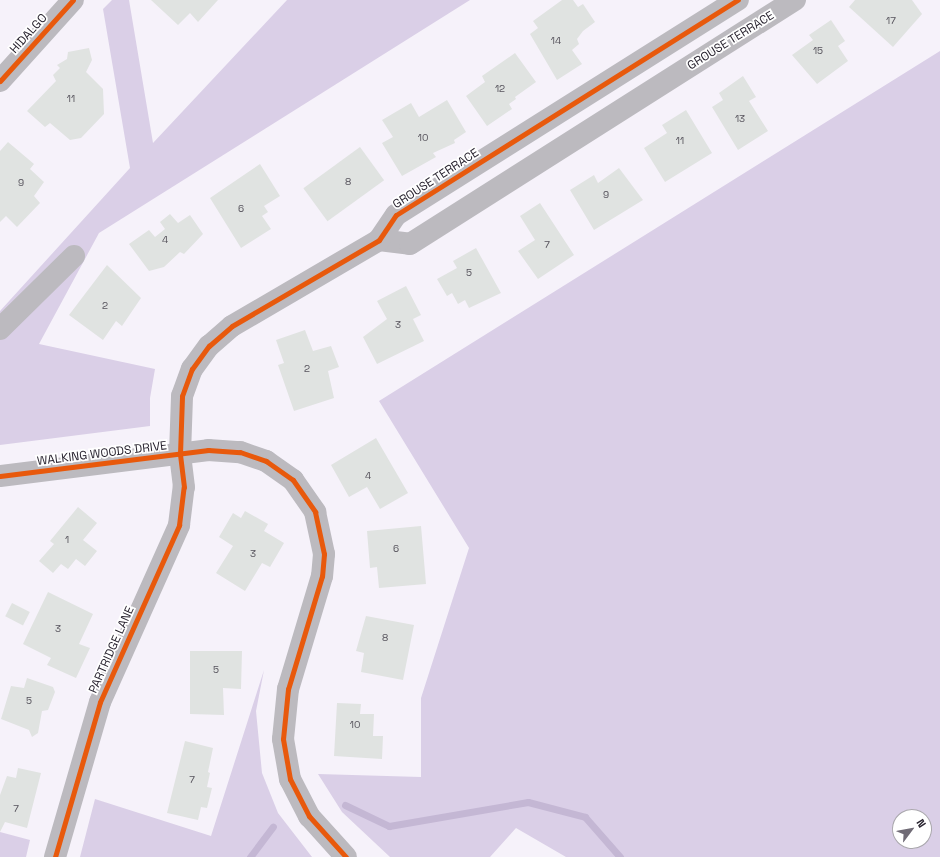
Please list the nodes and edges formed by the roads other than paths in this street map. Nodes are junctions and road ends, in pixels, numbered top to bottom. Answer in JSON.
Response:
{"nodes":[{"id":1,"x":73,"y":0,"type":"edge"},
{"id":2,"x":738,"y":0,"type":"edge"},
{"id":3,"x":795,"y":0,"type":"edge"},
{"id":4,"x":0,"y":81,"type":"edge"},
{"id":5,"x":379,"y":240,"type":"junction"},
{"id":6,"x":74,"y":256,"type":"dead end"},
{"id":7,"x":0,"y":329,"type":"edge"},
{"id":8,"x":180,"y":454,"type":"junction"},
{"id":9,"x":0,"y":476,"type":"edge"},
{"id":10,"x":55,"y":857,"type":"edge"},
{"id":11,"x":346,"y":857,"type":"edge"}],
"edges":[{"from":1,"to":4,"type":"street","name":"HIDALGO"},
{"from":2,"to":5,"type":"street","name":"GROUSE TERRACE"},
{"from":3,"to":5,"type":"street","name":"GROUSE TERRACE"},
{"from":5,"to":8,"type":"street","name":"GROUSE TERRACE"},
{"from":6,"to":7,"type":"street"},
{"from":8,"to":9,"type":"street","name":"WALKING WOODS DRIVE"},
{"from":8,"to":10,"type":"street","name":"PARTRIDGE LANE"},
{"from":8,"to":11,"type":"street","name":"WALKING WOODS DRIVE"}]}
